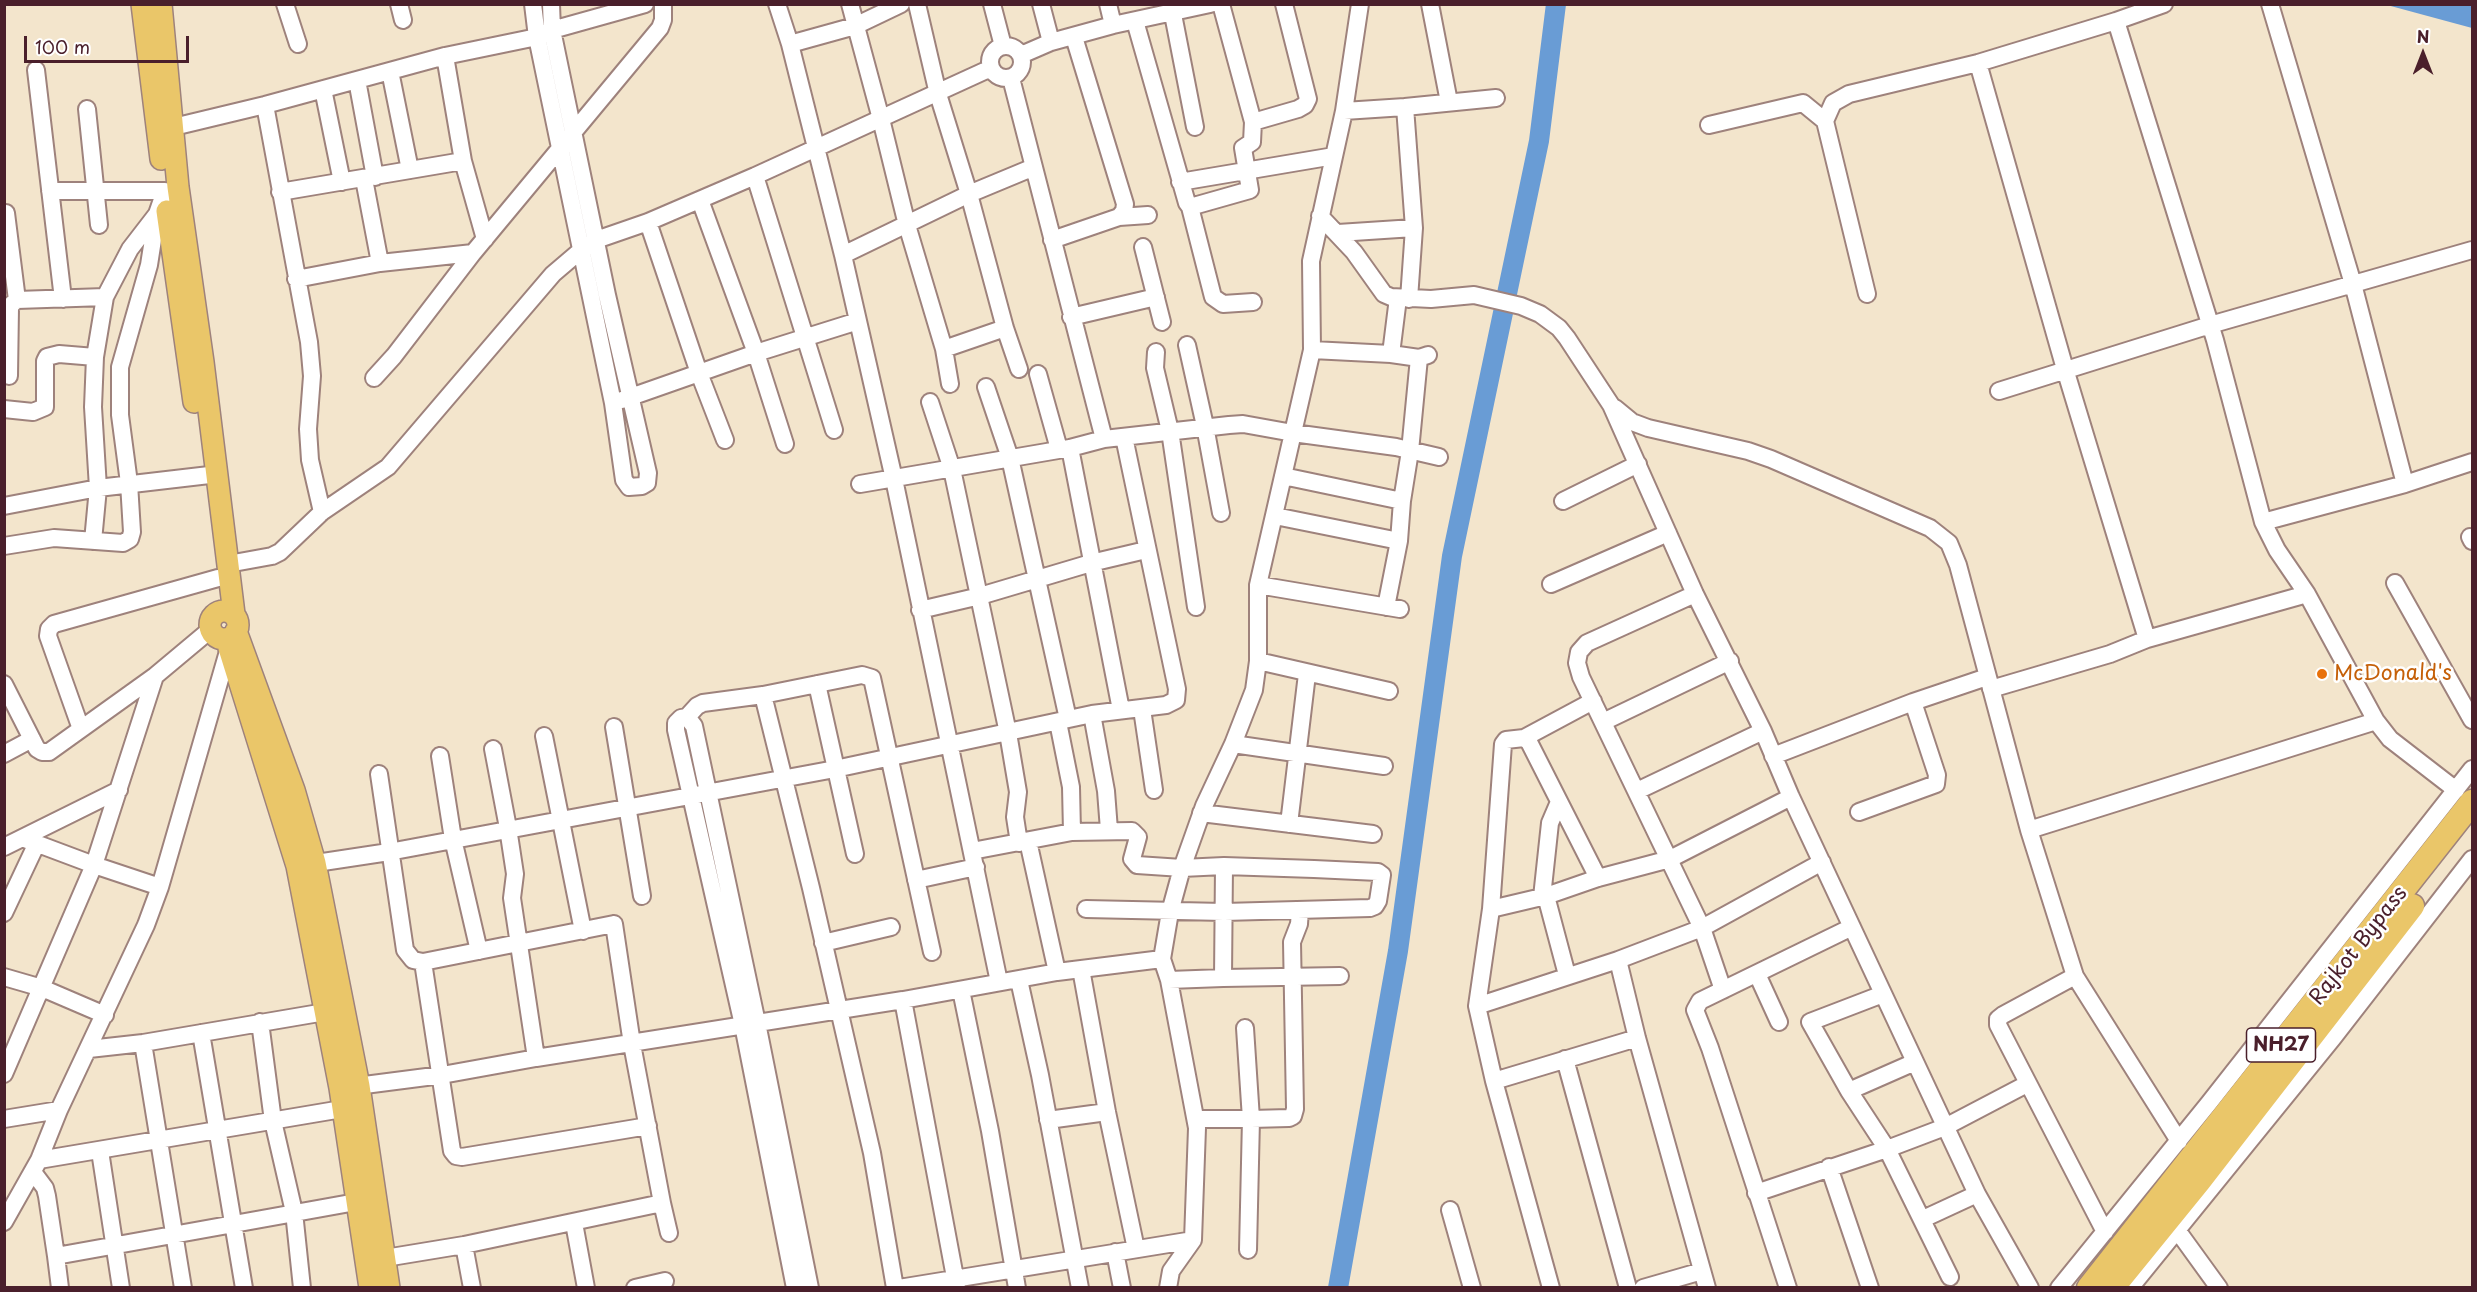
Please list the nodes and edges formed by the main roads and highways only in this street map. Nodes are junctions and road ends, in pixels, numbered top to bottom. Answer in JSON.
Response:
{"nodes":[{"id":1,"x":142,"y":4,"type":"edge"},
{"id":2,"x":161,"y":4,"type":"edge"},
{"id":3,"x":165,"y":129,"type":"junction"},
{"id":4,"x":212,"y":474,"type":"junction"},
{"id":5,"x":2464,"y":796,"type":"edge"},
{"id":6,"x":2472,"y":828,"type":"edge"},
{"id":7,"x":306,"y":865,"type":"junction"},
{"id":8,"x":347,"y":1094,"type":"junction"},
{"id":9,"x":375,"y":1259,"type":"junction"},
{"id":10,"x":370,"y":1287,"type":"edge"},
{"id":11,"x":389,"y":1287,"type":"edge"},
{"id":12,"x":2090,"y":1287,"type":"edge"},
{"id":13,"x":2112,"y":1287,"type":"edge"}],
"edges":[{"from":1,"to":3,"type":"main road"},
{"from":2,"to":3,"type":"main road"},
{"from":3,"to":4,"type":"main road"},
{"from":3,"to":4,"type":"main road"},
{"from":4,"to":7,"type":"main road"},
{"from":5,"to":12,"type":"highway","name":"Rajkot Bypass","number":"NH27"},
{"from":6,"to":13,"type":"highway","name":"Rajkot Bypass","number":"NH27"},
{"from":7,"to":8,"type":"main road"},
{"from":7,"to":8,"type":"main road"},
{"from":8,"to":9,"type":"main road"},
{"from":8,"to":9,"type":"main road"},
{"from":9,"to":10,"type":"main road"},
{"from":9,"to":11,"type":"main road"}]}
